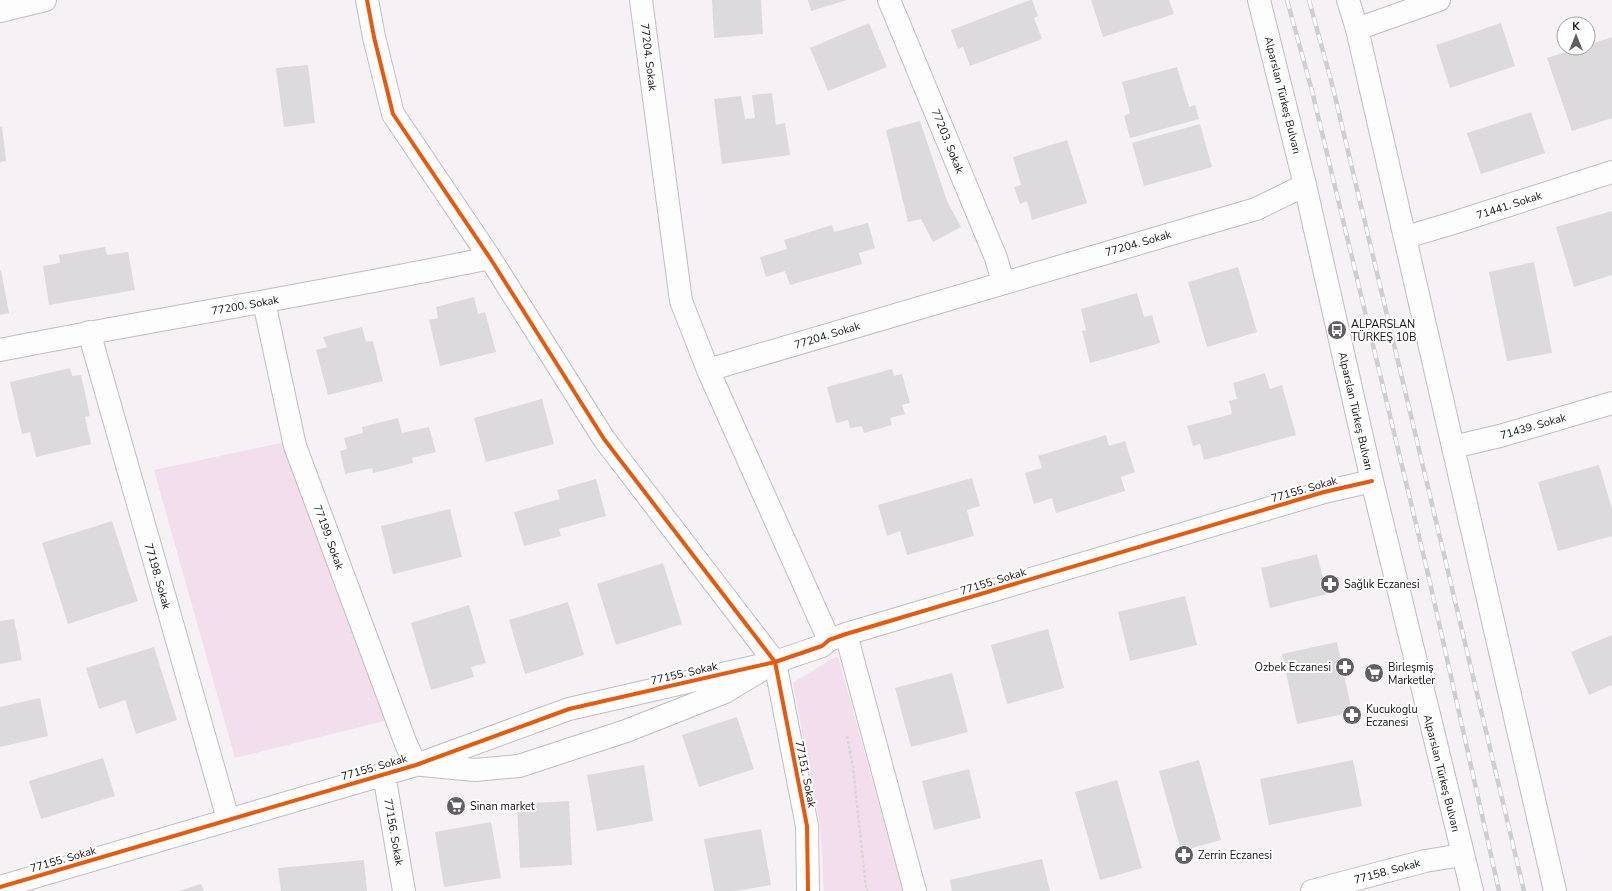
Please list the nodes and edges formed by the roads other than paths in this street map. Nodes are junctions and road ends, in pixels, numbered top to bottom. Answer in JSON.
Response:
{"nodes":[{"id":1,"x":45,"y":0,"type":"edge"},
{"id":2,"x":367,"y":0,"type":"edge"},
{"id":3,"x":641,"y":0,"type":"edge"},
{"id":4,"x":889,"y":0,"type":"edge"},
{"id":5,"x":1260,"y":0,"type":"edge"},
{"id":6,"x":1348,"y":0,"type":"edge"},
{"id":7,"x":1439,"y":0,"type":"edge"},
{"id":8,"x":0,"y":11,"type":"edge"},
{"id":9,"x":1357,"y":29,"type":"junction"},
{"id":10,"x":1612,"y":172,"type":"edge"},
{"id":11,"x":1305,"y":185,"type":"junction"},
{"id":12,"x":1406,"y":236,"type":"junction"},
{"id":13,"x":490,"y":258,"type":"junction"},
{"id":14,"x":1003,"y":282,"type":"junction"},
{"id":15,"x":264,"y":302,"type":"junction"},
{"id":16,"x":89,"y":332,"type":"junction"},
{"id":17,"x":0,"y":350,"type":"edge"},
{"id":18,"x":708,"y":370,"type":"junction"},
{"id":19,"x":1612,"y":403,"type":"edge"},
{"id":20,"x":1453,"y":447,"type":"junction"},
{"id":21,"x":1372,"y":481,"type":"junction"},
{"id":22,"x":837,"y":637,"type":"junction"},
{"id":23,"x":775,"y":662,"type":"junction"},
{"id":24,"x":416,"y":765,"type":"junction"},
{"id":25,"x":384,"y":774,"type":"junction"},
{"id":26,"x":228,"y":819,"type":"junction"},
{"id":27,"x":1462,"y":855,"type":"junction"},
{"id":28,"x":0,"y":887,"type":"edge"},
{"id":29,"x":404,"y":891,"type":"edge"},
{"id":30,"x":808,"y":891,"type":"edge"},
{"id":31,"x":915,"y":891,"type":"edge"},
{"id":32,"x":1312,"y":891,"type":"edge"},
{"id":33,"x":1472,"y":891,"type":"edge"},
{"id":34,"x":1555,"y":891,"type":"edge"}],
"edges":[{"from":1,"to":8,"type":"street"},
{"from":2,"to":13,"type":"street"},
{"from":3,"to":18,"type":"street","name":"77204. Sokak"},
{"from":4,"to":14,"type":"street","name":"77203. Sokak"},
{"from":5,"to":11,"type":"street","name":"Alparslan Türkeş Bulvarı"},
{"from":6,"to":9,"type":"street"},
{"from":7,"to":9,"type":"street"},
{"from":9,"to":12,"type":"street"},
{"from":10,"to":12,"type":"street","name":"71441. Sokak"},
{"from":11,"to":14,"type":"street","name":"77204. Sokak"},
{"from":11,"to":21,"type":"street","name":"Alparslan Türkeş Bulvarı"},
{"from":12,"to":20,"type":"street"},
{"from":13,"to":15,"type":"street","name":"77200. Sokak"},
{"from":13,"to":23,"type":"street"},
{"from":14,"to":18,"type":"street","name":"77204. Sokak"},
{"from":15,"to":16,"type":"street","name":"77200. Sokak"},
{"from":15,"to":24,"type":"street","name":"77199. Sokak"},
{"from":16,"to":17,"type":"street","name":"77200. Sokak"},
{"from":16,"to":26,"type":"street","name":"77198. Sokak"},
{"from":18,"to":22,"type":"street"},
{"from":19,"to":20,"type":"street","name":"71439. Sokak"},
{"from":20,"to":34,"type":"street"},
{"from":21,"to":22,"type":"street","name":"77155. Sokak"},
{"from":21,"to":27,"type":"street","name":"Alparslan Türkeş Bulvarı"},
{"from":22,"to":23,"type":"street","name":"77155. Sokak"},
{"from":22,"to":31,"type":"street"},
{"from":23,"to":24,"type":"street","name":"77155. Sokak"},
{"from":23,"to":24,"type":"street","name":"77155. Sokak"},
{"from":23,"to":30,"type":"street","name":"77151. Sokak"},
{"from":24,"to":25,"type":"street","name":"77155. Sokak"},
{"from":25,"to":26,"type":"street","name":"77155. Sokak"},
{"from":25,"to":29,"type":"street","name":"77156. Sokak"},
{"from":26,"to":28,"type":"street","name":"77155. Sokak"},
{"from":27,"to":32,"type":"street","name":"77158. Sokak"},
{"from":27,"to":33,"type":"street","name":"Alparslan Türkeş Bulvarı"}]}
